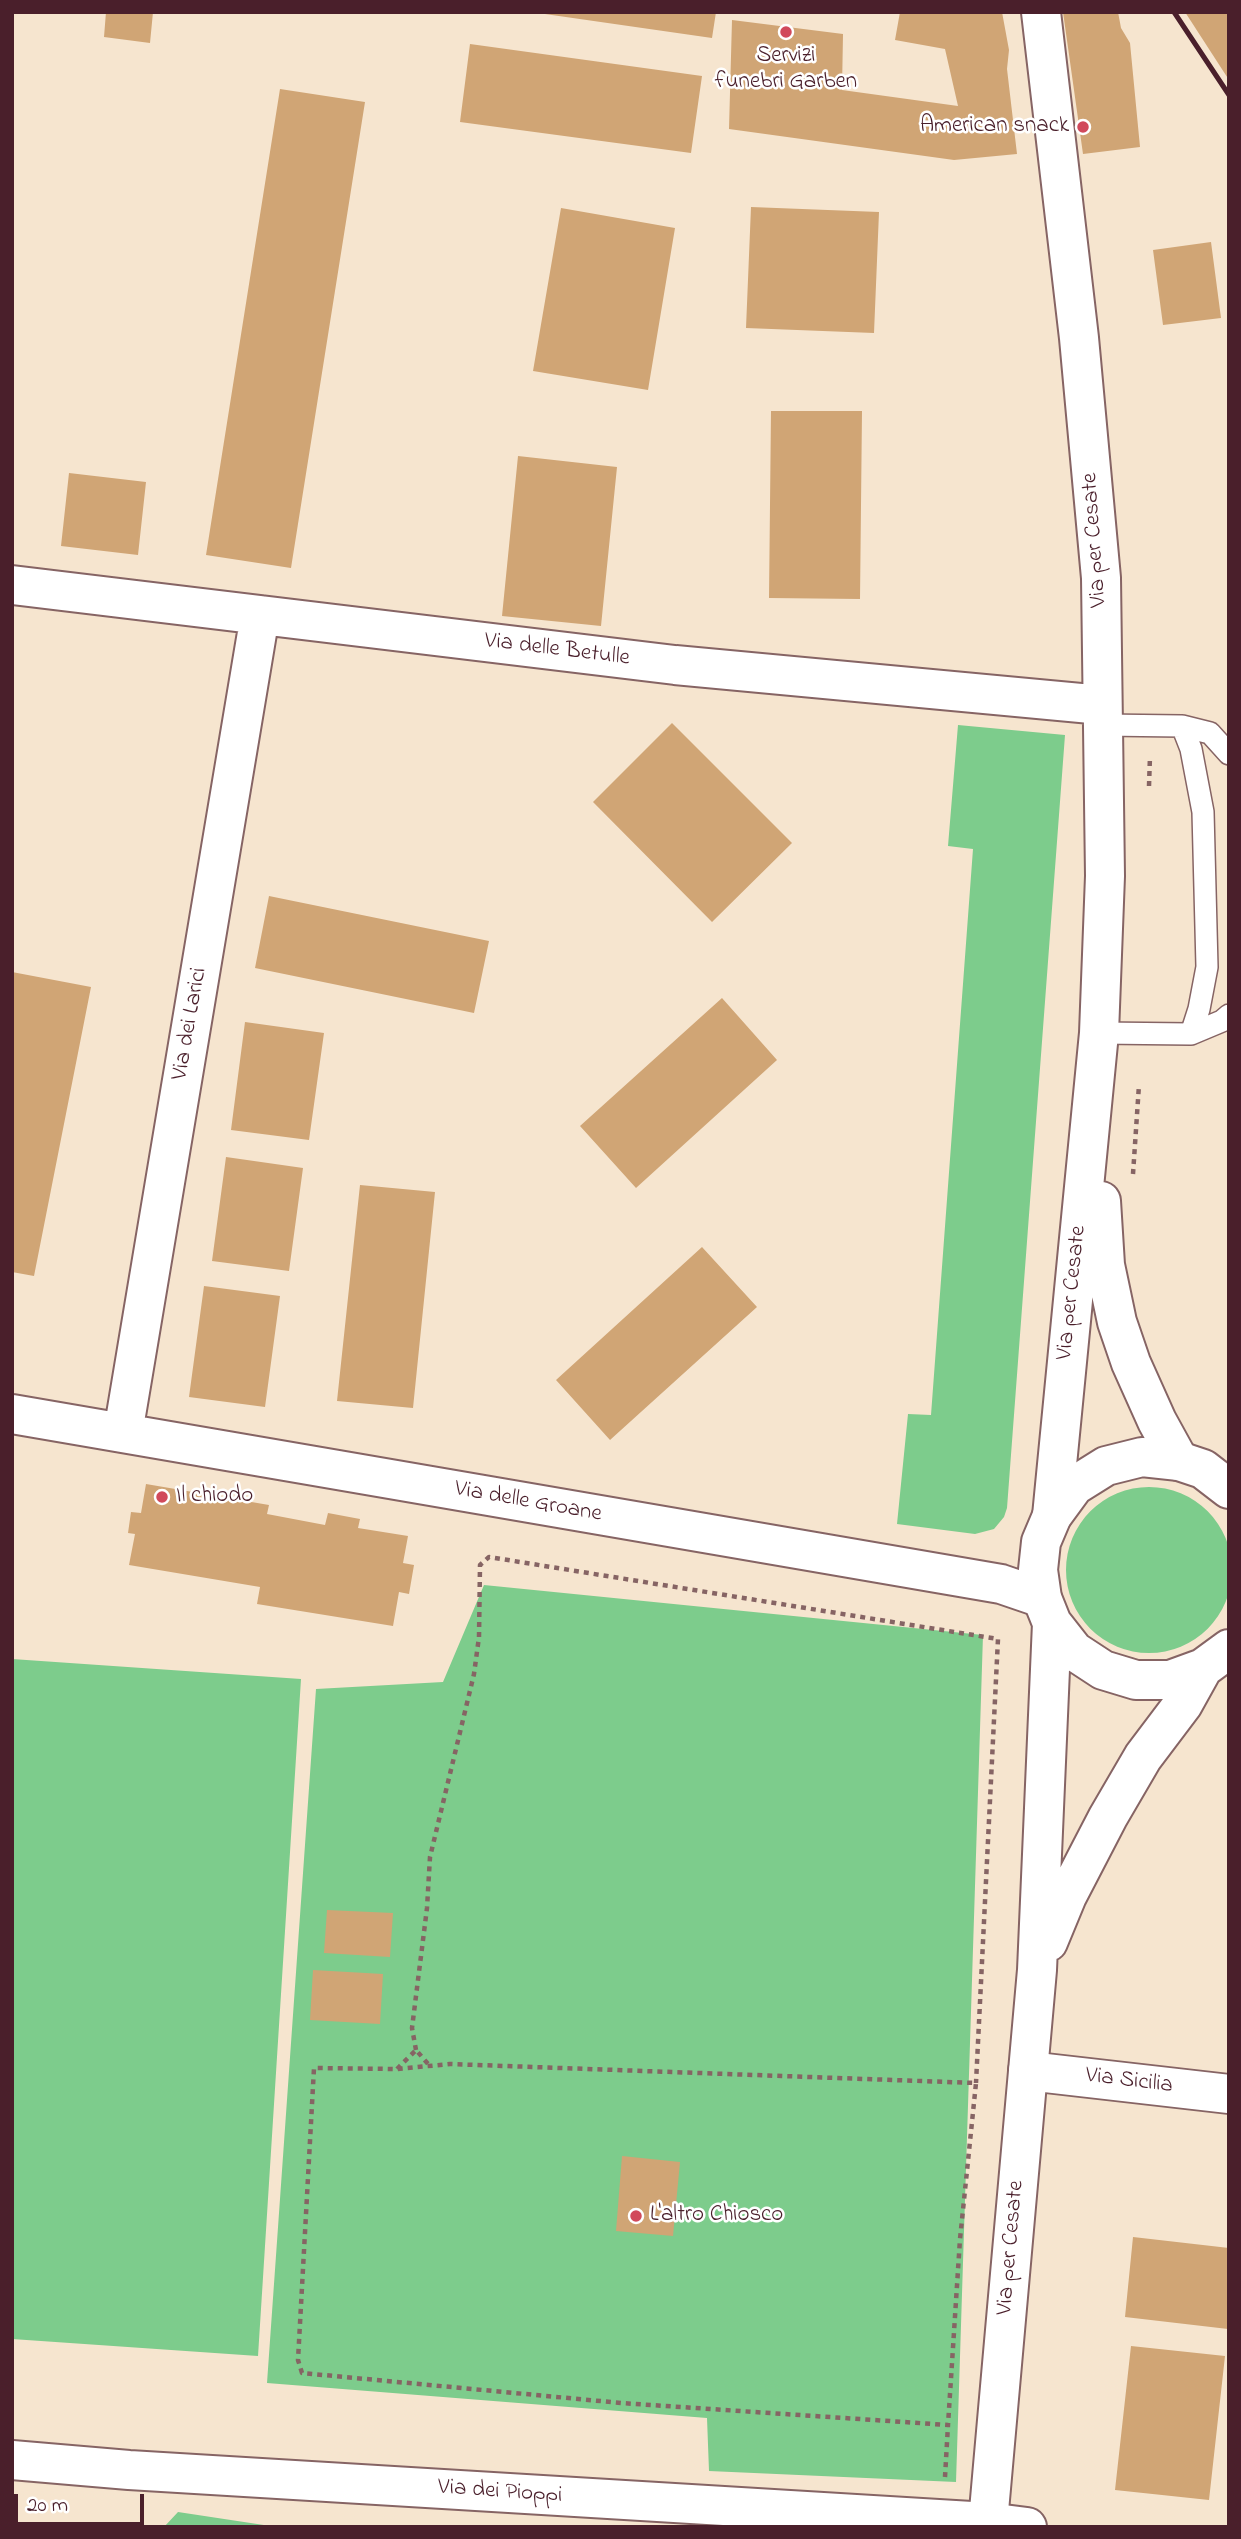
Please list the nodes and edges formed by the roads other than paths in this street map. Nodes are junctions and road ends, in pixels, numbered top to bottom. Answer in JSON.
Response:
{"nodes":[{"id":1,"x":1041,"y":12,"type":"edge"},
{"id":2,"x":12,"y":585,"type":"edge"},
{"id":3,"x":260,"y":615,"type":"junction"},
{"id":4,"x":1102,"y":715,"type":"junction"},
{"id":5,"x":1182,"y":726,"type":"junction"},
{"id":6,"x":1229,"y":754,"type":"edge"},
{"id":7,"x":1229,"y":1015,"type":"edge"},
{"id":8,"x":1191,"y":1034,"type":"junction"},
{"id":9,"x":1097,"y":1052,"type":"junction"},
{"id":10,"x":12,"y":1414,"type":"edge"},
{"id":11,"x":123,"y":1433,"type":"junction"},
{"id":12,"x":1179,"y":1461,"type":"junction"},
{"id":13,"x":1227,"y":1486,"type":"edge"},
{"id":14,"x":1052,"y":1516,"type":"junction"},
{"id":15,"x":1047,"y":1611,"type":"junction"},
{"id":16,"x":1216,"y":1659,"type":"edge"},
{"id":17,"x":1037,"y":1970,"type":"junction"},
{"id":18,"x":1028,"y":2071,"type":"junction"},
{"id":19,"x":1229,"y":2094,"type":"edge"},
{"id":20,"x":12,"y":2460,"type":"edge"},
{"id":21,"x":988,"y":2524,"type":"edge"},
{"id":22,"x":1027,"y":2527,"type":"edge"}],
"edges":[{"from":1,"to":4,"type":"street","name":"Via per Cesate"},
{"from":2,"to":3,"type":"street","name":"Via delle Betulle"},
{"from":3,"to":4,"type":"street","name":"Via delle Betulle"},
{"from":3,"to":11,"type":"street","name":"Via dei Larici"},
{"from":4,"to":5,"type":"lane"},
{"from":4,"to":9,"type":"street","name":"Via per Cesate"},
{"from":5,"to":6,"type":"lane"},
{"from":5,"to":8,"type":"lane"},
{"from":7,"to":8,"type":"lane"},
{"from":8,"to":9,"type":"lane"},
{"from":9,"to":12,"type":"street","name":"Via per Cesate"},
{"from":9,"to":14,"type":"street","name":"Via per Cesate"},
{"from":10,"to":11,"type":"street","name":"Via delle Groane"},
{"from":11,"to":15,"type":"street","name":"Via delle Groane"},
{"from":12,"to":13,"type":"street"},
{"from":12,"to":14,"type":"street"},
{"from":14,"to":15,"type":"street","name":"Via per Cesate"},
{"from":15,"to":16,"type":"street"},
{"from":15,"to":17,"type":"street","name":"Via per Cesate"},
{"from":16,"to":17,"type":"street","name":"Via per Cesate"},
{"from":17,"to":18,"type":"street","name":"Via per Cesate"},
{"from":18,"to":19,"type":"street","name":"Via Sicilia"},
{"from":18,"to":21,"type":"street","name":"Via per Cesate"},
{"from":20,"to":21,"type":"street","name":"Via dei Pioppi"},
{"from":21,"to":22,"type":"street","name":"Via dei Pioppi"}]}
